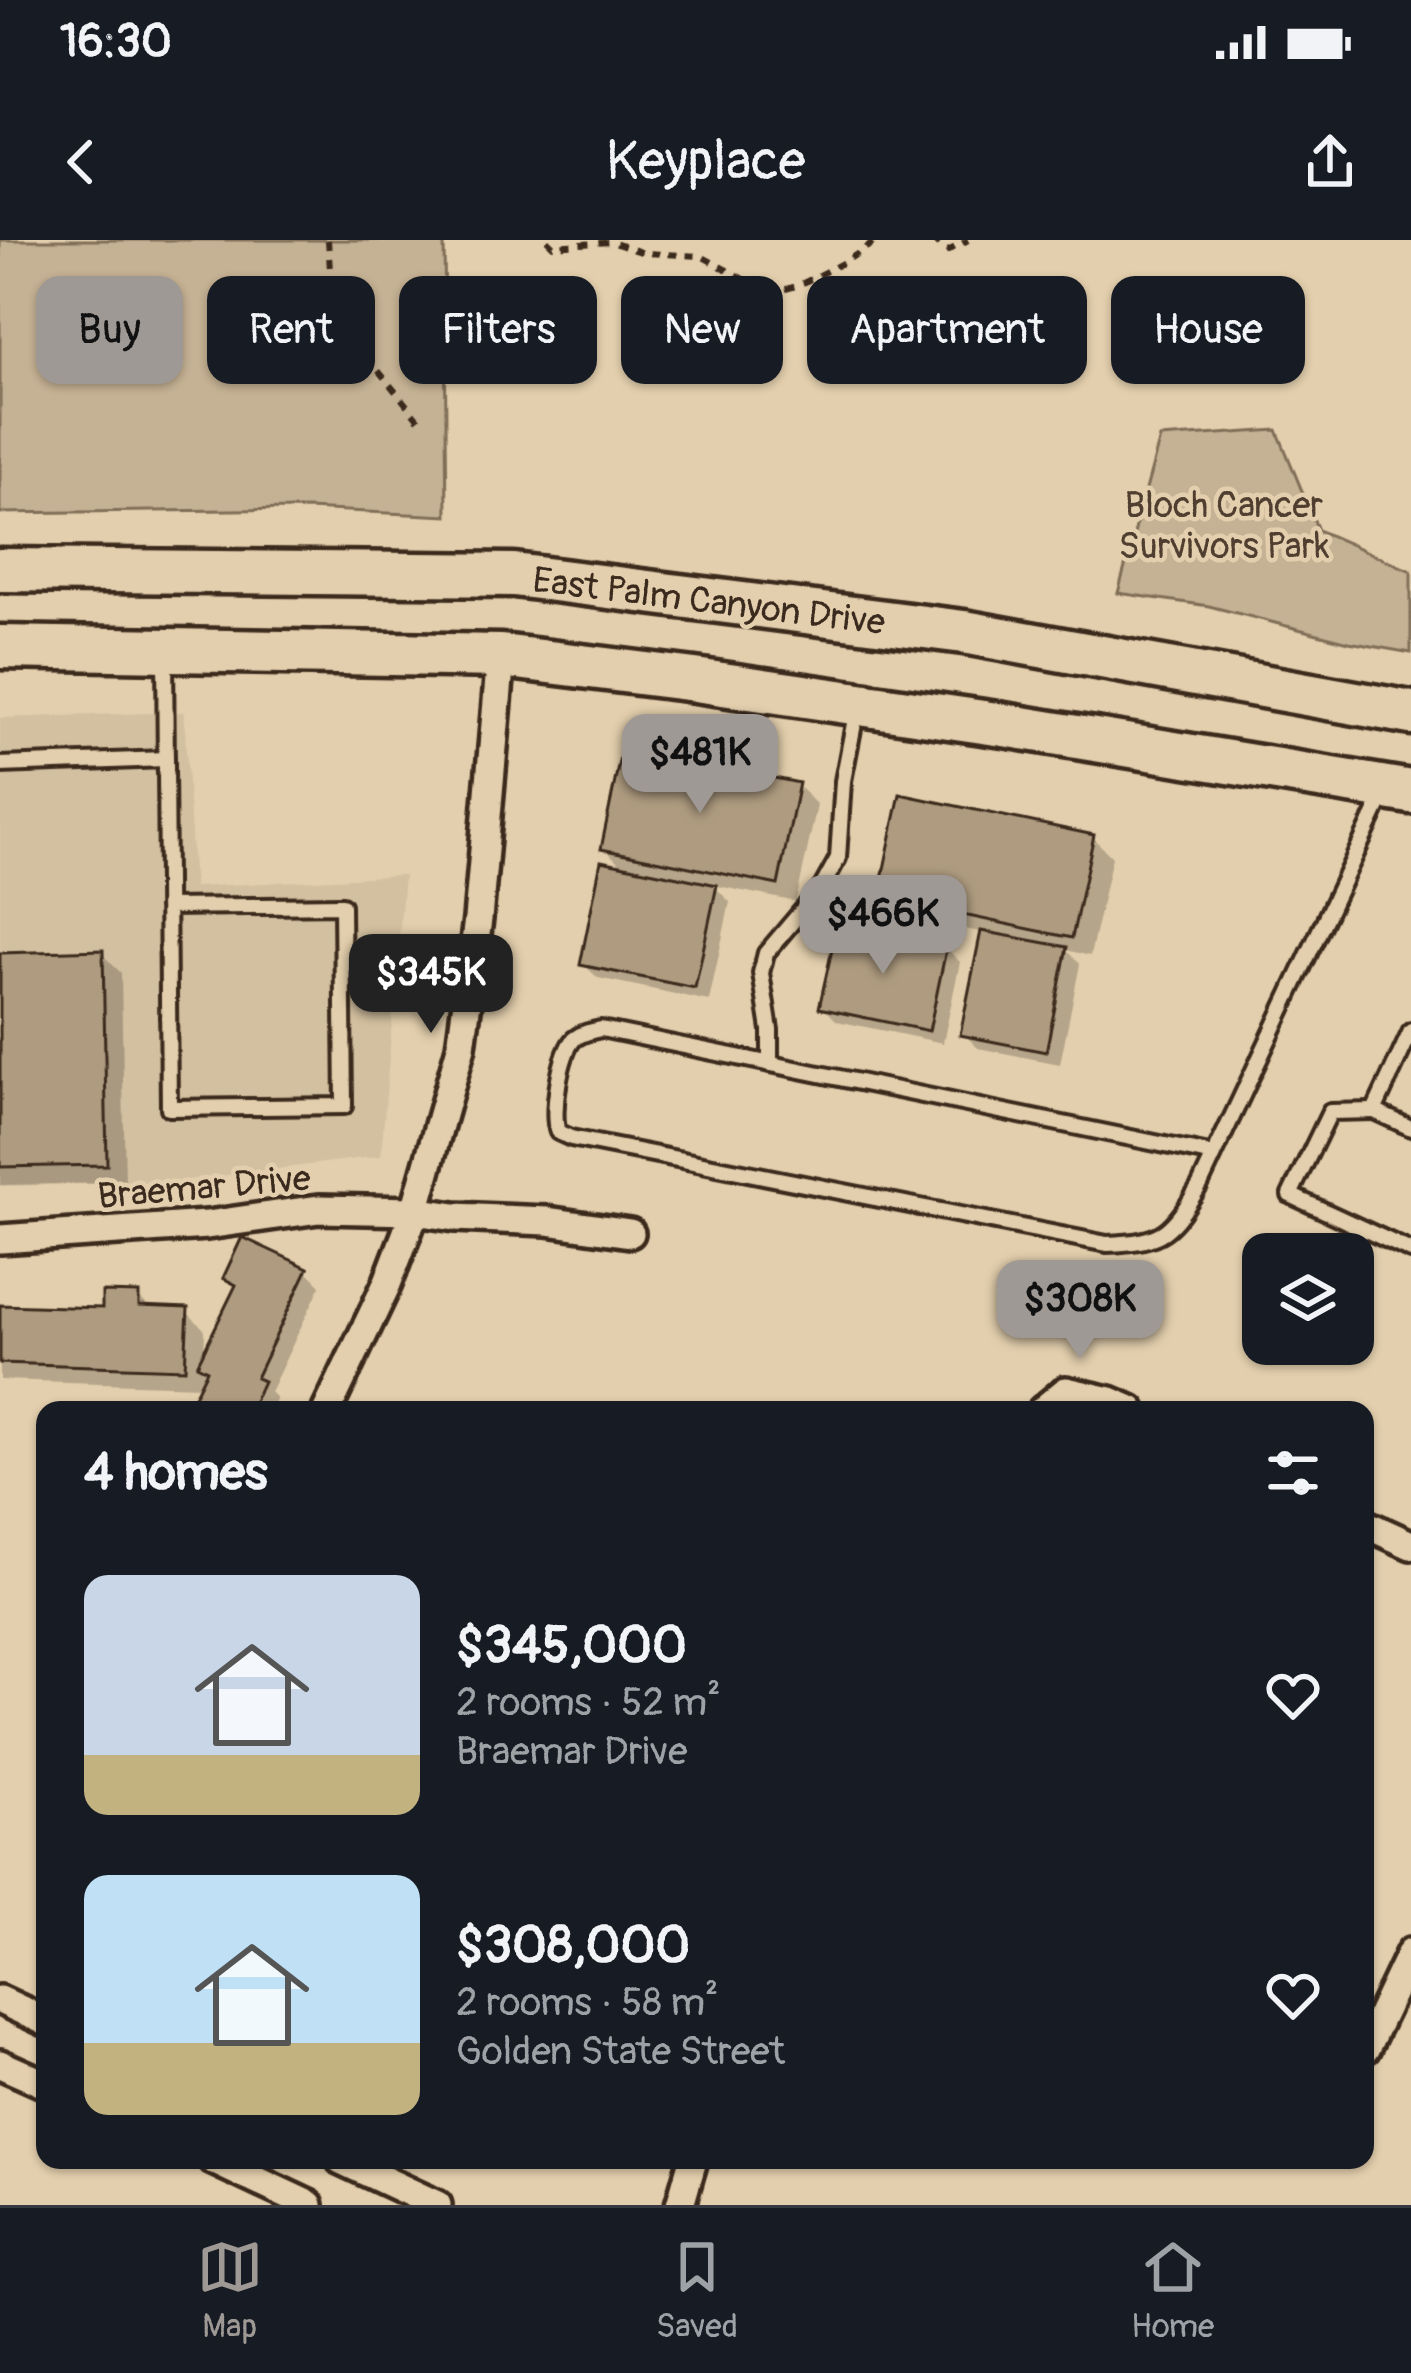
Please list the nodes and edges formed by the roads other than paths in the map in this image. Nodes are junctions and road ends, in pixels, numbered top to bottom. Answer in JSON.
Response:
{"nodes":[{"id":1,"x":0,"y":570,"type":"edge"},
{"id":2,"x":0,"y":647,"type":"edge"},
{"id":3,"x":164,"y":650,"type":"junction"},
{"id":4,"x":501,"y":656,"type":"junction"},
{"id":5,"x":858,"y":704,"type":"junction"},
{"id":6,"x":1411,"y":713,"type":"edge"},
{"id":7,"x":166,"y":759,"type":"junction"},
{"id":8,"x":0,"y":765,"type":"edge"},
{"id":9,"x":1399,"y":789,"type":"edge"},
{"id":10,"x":167,"y":907,"type":"junction"},
{"id":11,"x":1411,"y":1031,"type":"edge"},
{"id":12,"x":770,"y":1064,"type":"junction"},
{"id":13,"x":1374,"y":1111,"type":"junction"},
{"id":14,"x":1411,"y":1129,"type":"edge"},
{"id":15,"x":1214,"y":1155,"type":"junction"},
{"id":16,"x":415,"y":1210,"type":"junction"},
{"id":17,"x":630,"y":1233,"type":"dead end"},
{"id":18,"x":0,"y":1239,"type":"edge"},
{"id":19,"x":1411,"y":1251,"type":"edge"},
{"id":20,"x":331,"y":1401,"type":"edge"},
{"id":21,"x":1054,"y":1401,"type":"edge"},
{"id":22,"x":1110,"y":1401,"type":"edge"},
{"id":23,"x":1374,"y":1529,"type":"edge"},
{"id":24,"x":1411,"y":1545,"type":"edge"},
{"id":25,"x":1411,"y":1952,"type":"edge"},
{"id":26,"x":0,"y":2000,"type":"edge"},
{"id":27,"x":36,"y":2017,"type":"edge"},
{"id":28,"x":1374,"y":2030,"type":"edge"},
{"id":29,"x":0,"y":2064,"type":"edge"},
{"id":30,"x":36,"y":2080,"type":"edge"},
{"id":31,"x":231,"y":2169,"type":"edge"},
{"id":32,"x":360,"y":2169,"type":"edge"},
{"id":33,"x":691,"y":2169,"type":"edge"},
{"id":34,"x":299,"y":2202,"type":"edge"},
{"id":35,"x":437,"y":2205,"type":"edge"},
{"id":36,"x":680,"y":2205,"type":"edge"}],
"edges":[{"from":1,"to":6,"type":"main road","name":"East Palm Canyon Drive"},
{"from":2,"to":3,"type":"main road"},
{"from":3,"to":4,"type":"main road"},
{"from":3,"to":7,"type":"lane"},
{"from":4,"to":5,"type":"main road"},
{"from":4,"to":16,"type":"street"},
{"from":5,"to":9,"type":"main road"},
{"from":5,"to":12,"type":"lane"},
{"from":7,"to":8,"type":"lane"},
{"from":7,"to":10,"type":"lane"},
{"from":9,"to":15,"type":"lane"},
{"from":10,"to":10,"type":"lane"},
{"from":11,"to":13,"type":"lane"},
{"from":12,"to":15,"type":"lane"},
{"from":12,"to":15,"type":"lane"},
{"from":13,"to":14,"type":"lane"},
{"from":13,"to":19,"type":"lane"},
{"from":16,"to":17,"type":"street","name":"Braemar Drive"},
{"from":16,"to":18,"type":"street","name":"Braemar Drive"},
{"from":16,"to":20,"type":"street"},
{"from":21,"to":22,"type":"street"},
{"from":23,"to":24,"type":"street"},
{"from":25,"to":28,"type":"street"},
{"from":26,"to":27,"type":"street"},
{"from":29,"to":30,"type":"street"},
{"from":31,"to":34,"type":"street"},
{"from":32,"to":35,"type":"street"},
{"from":33,"to":36,"type":"street"}]}
